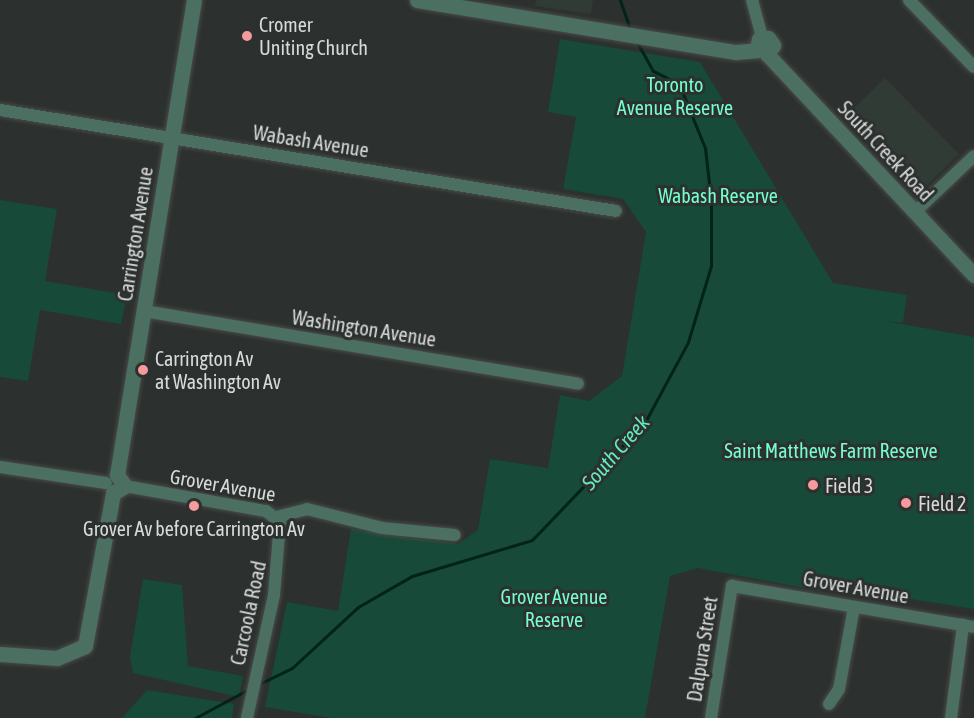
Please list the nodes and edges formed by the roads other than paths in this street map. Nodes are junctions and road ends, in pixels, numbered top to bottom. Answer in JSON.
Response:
{"nodes":[{"id":1,"x":195,"y":0,"type":"edge"},
{"id":2,"x":417,"y":0,"type":"edge"},
{"id":3,"x":752,"y":0,"type":"edge"},
{"id":4,"x":909,"y":0,"type":"edge"},
{"id":5,"x":762,"y":47,"type":"junction"},
{"id":6,"x":974,"y":68,"type":"edge"},
{"id":7,"x":0,"y":110,"type":"edge"},
{"id":8,"x":172,"y":138,"type":"junction"},
{"id":9,"x":974,"y":156,"type":"edge"},
{"id":10,"x":616,"y":211,"type":"dead end"},
{"id":11,"x":915,"y":212,"type":"junction"},
{"id":12,"x":974,"y":275,"type":"edge"},
{"id":13,"x":144,"y":311,"type":"junction"},
{"id":14,"x":578,"y":384,"type":"dead end"},
{"id":15,"x":0,"y":467,"type":"edge"},
{"id":16,"x":115,"y":484,"type":"junction"},
{"id":17,"x":276,"y":517,"type":"junction"},
{"id":18,"x":455,"y":535,"type":"dead end"},
{"id":19,"x":732,"y":586,"type":"joint"},
{"id":20,"x":854,"y":607,"type":"junction"},
{"id":21,"x":968,"y":626,"type":"edge"},
{"id":22,"x":0,"y":654,"type":"edge"},
{"id":23,"x":829,"y":704,"type":"dead end"},
{"id":24,"x":247,"y":718,"type":"edge"},
{"id":25,"x":711,"y":718,"type":"edge"},
{"id":26,"x":951,"y":718,"type":"edge"}],
"edges":[{"from":1,"to":8,"type":"street","name":"Carrington Avenue"},
{"from":2,"to":5,"type":"street"},
{"from":3,"to":5,"type":"street","name":"South Creek Road"},
{"from":4,"to":6,"type":"street"},
{"from":5,"to":11,"type":"street","name":"South Creek Road"},
{"from":7,"to":8,"type":"street","name":"Wabash Avenue"},
{"from":8,"to":10,"type":"street","name":"Wabash Avenue"},
{"from":8,"to":13,"type":"street","name":"Carrington Avenue"},
{"from":9,"to":11,"type":"street"},
{"from":11,"to":12,"type":"street","name":"South Creek Road"},
{"from":13,"to":14,"type":"street","name":"Washington Avenue"},
{"from":13,"to":16,"type":"street","name":"Carrington Avenue"},
{"from":15,"to":16,"type":"street","name":"Grover Avenue"},
{"from":16,"to":17,"type":"street","name":"Grover Avenue"},
{"from":16,"to":22,"type":"street","name":"Carrington Avenue"},
{"from":17,"to":18,"type":"street","name":"Grover Avenue"},
{"from":17,"to":24,"type":"street","name":"Carcoola Road"},
{"from":19,"to":20,"type":"street","name":"Grover Avenue"},
{"from":19,"to":25,"type":"street","name":"Dalpura Street"},
{"from":20,"to":21,"type":"street","name":"Grover Avenue"},
{"from":20,"to":23,"type":"street"},
{"from":21,"to":26,"type":"street"}]}
